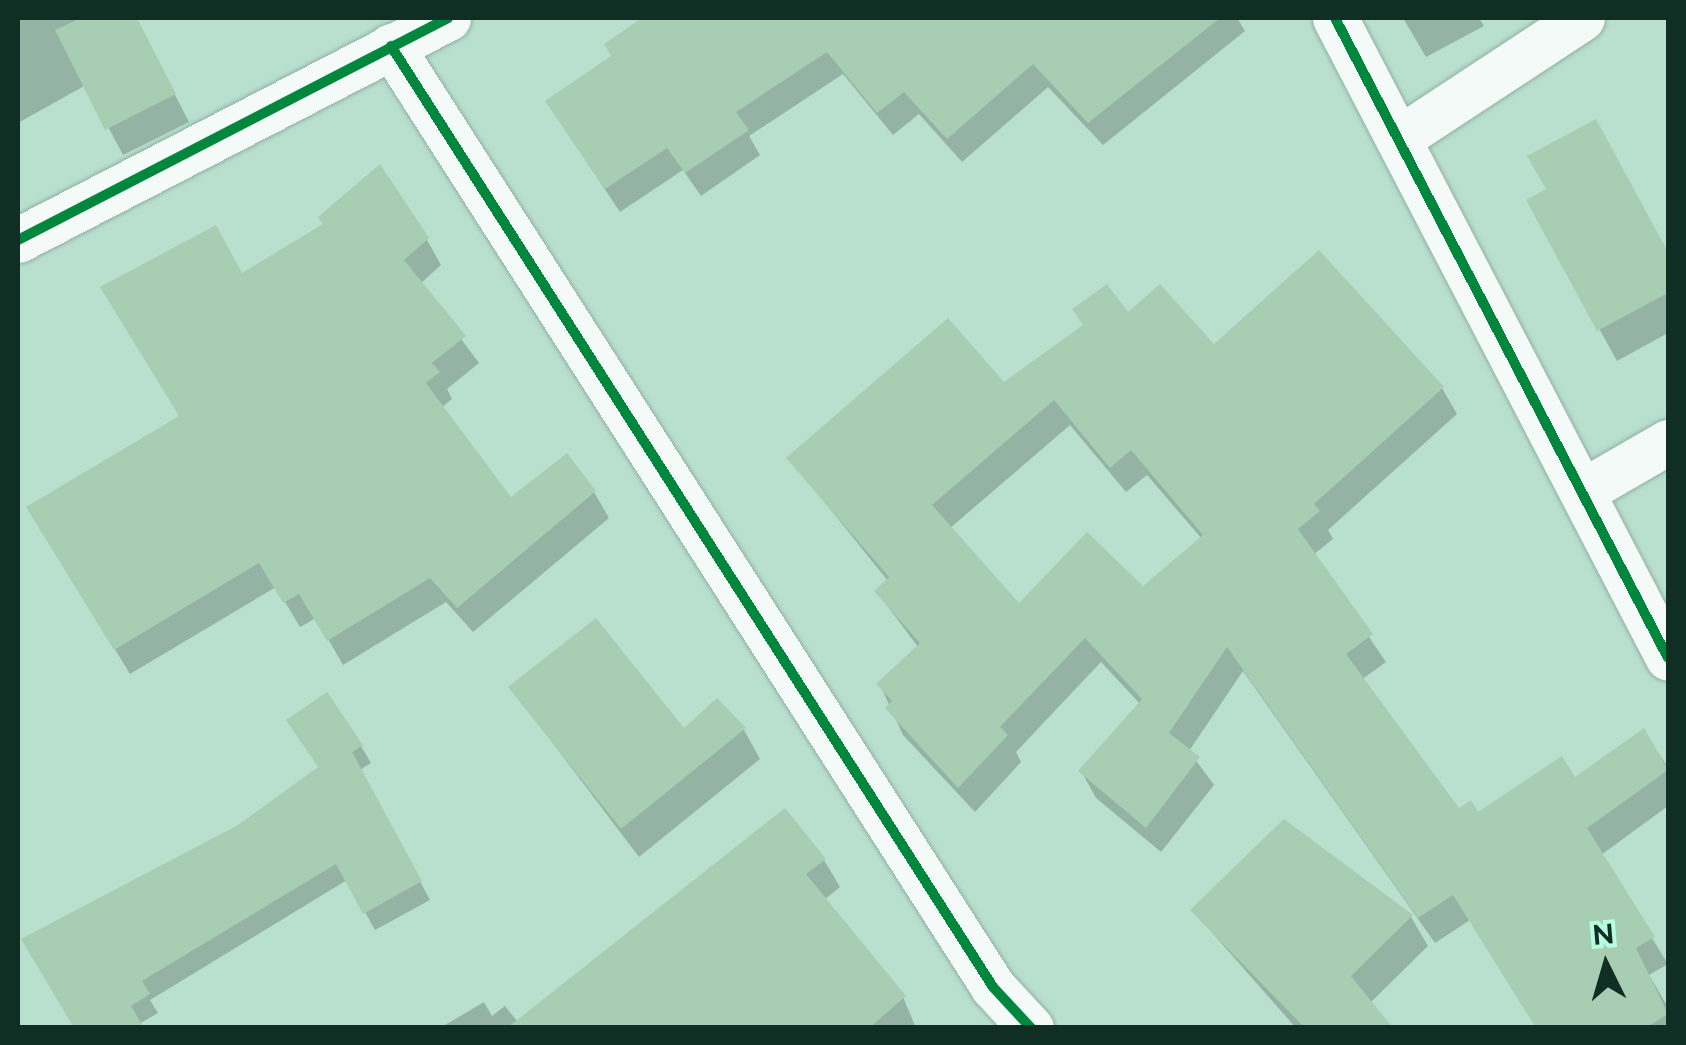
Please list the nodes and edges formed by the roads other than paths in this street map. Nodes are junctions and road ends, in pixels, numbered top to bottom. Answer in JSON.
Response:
{"nodes":[{"id":1,"x":448,"y":18,"type":"edge"},
{"id":2,"x":1335,"y":18,"type":"edge"},
{"id":3,"x":1582,"y":18,"type":"edge"},
{"id":4,"x":391,"y":46,"type":"junction"},
{"id":5,"x":1398,"y":139,"type":"junction"},
{"id":6,"x":18,"y":240,"type":"edge"},
{"id":7,"x":1668,"y":442,"type":"edge"},
{"id":8,"x":1583,"y":491,"type":"junction"},
{"id":9,"x":1668,"y":658,"type":"edge"},
{"id":10,"x":1031,"y":1028,"type":"edge"}],
"edges":[{"from":1,"to":4,"type":"street"},
{"from":2,"to":5,"type":"street"},
{"from":3,"to":5,"type":"street"},
{"from":4,"to":6,"type":"street"},
{"from":4,"to":10,"type":"street"},
{"from":5,"to":8,"type":"street"},
{"from":7,"to":8,"type":"street"},
{"from":8,"to":9,"type":"street"}]}
